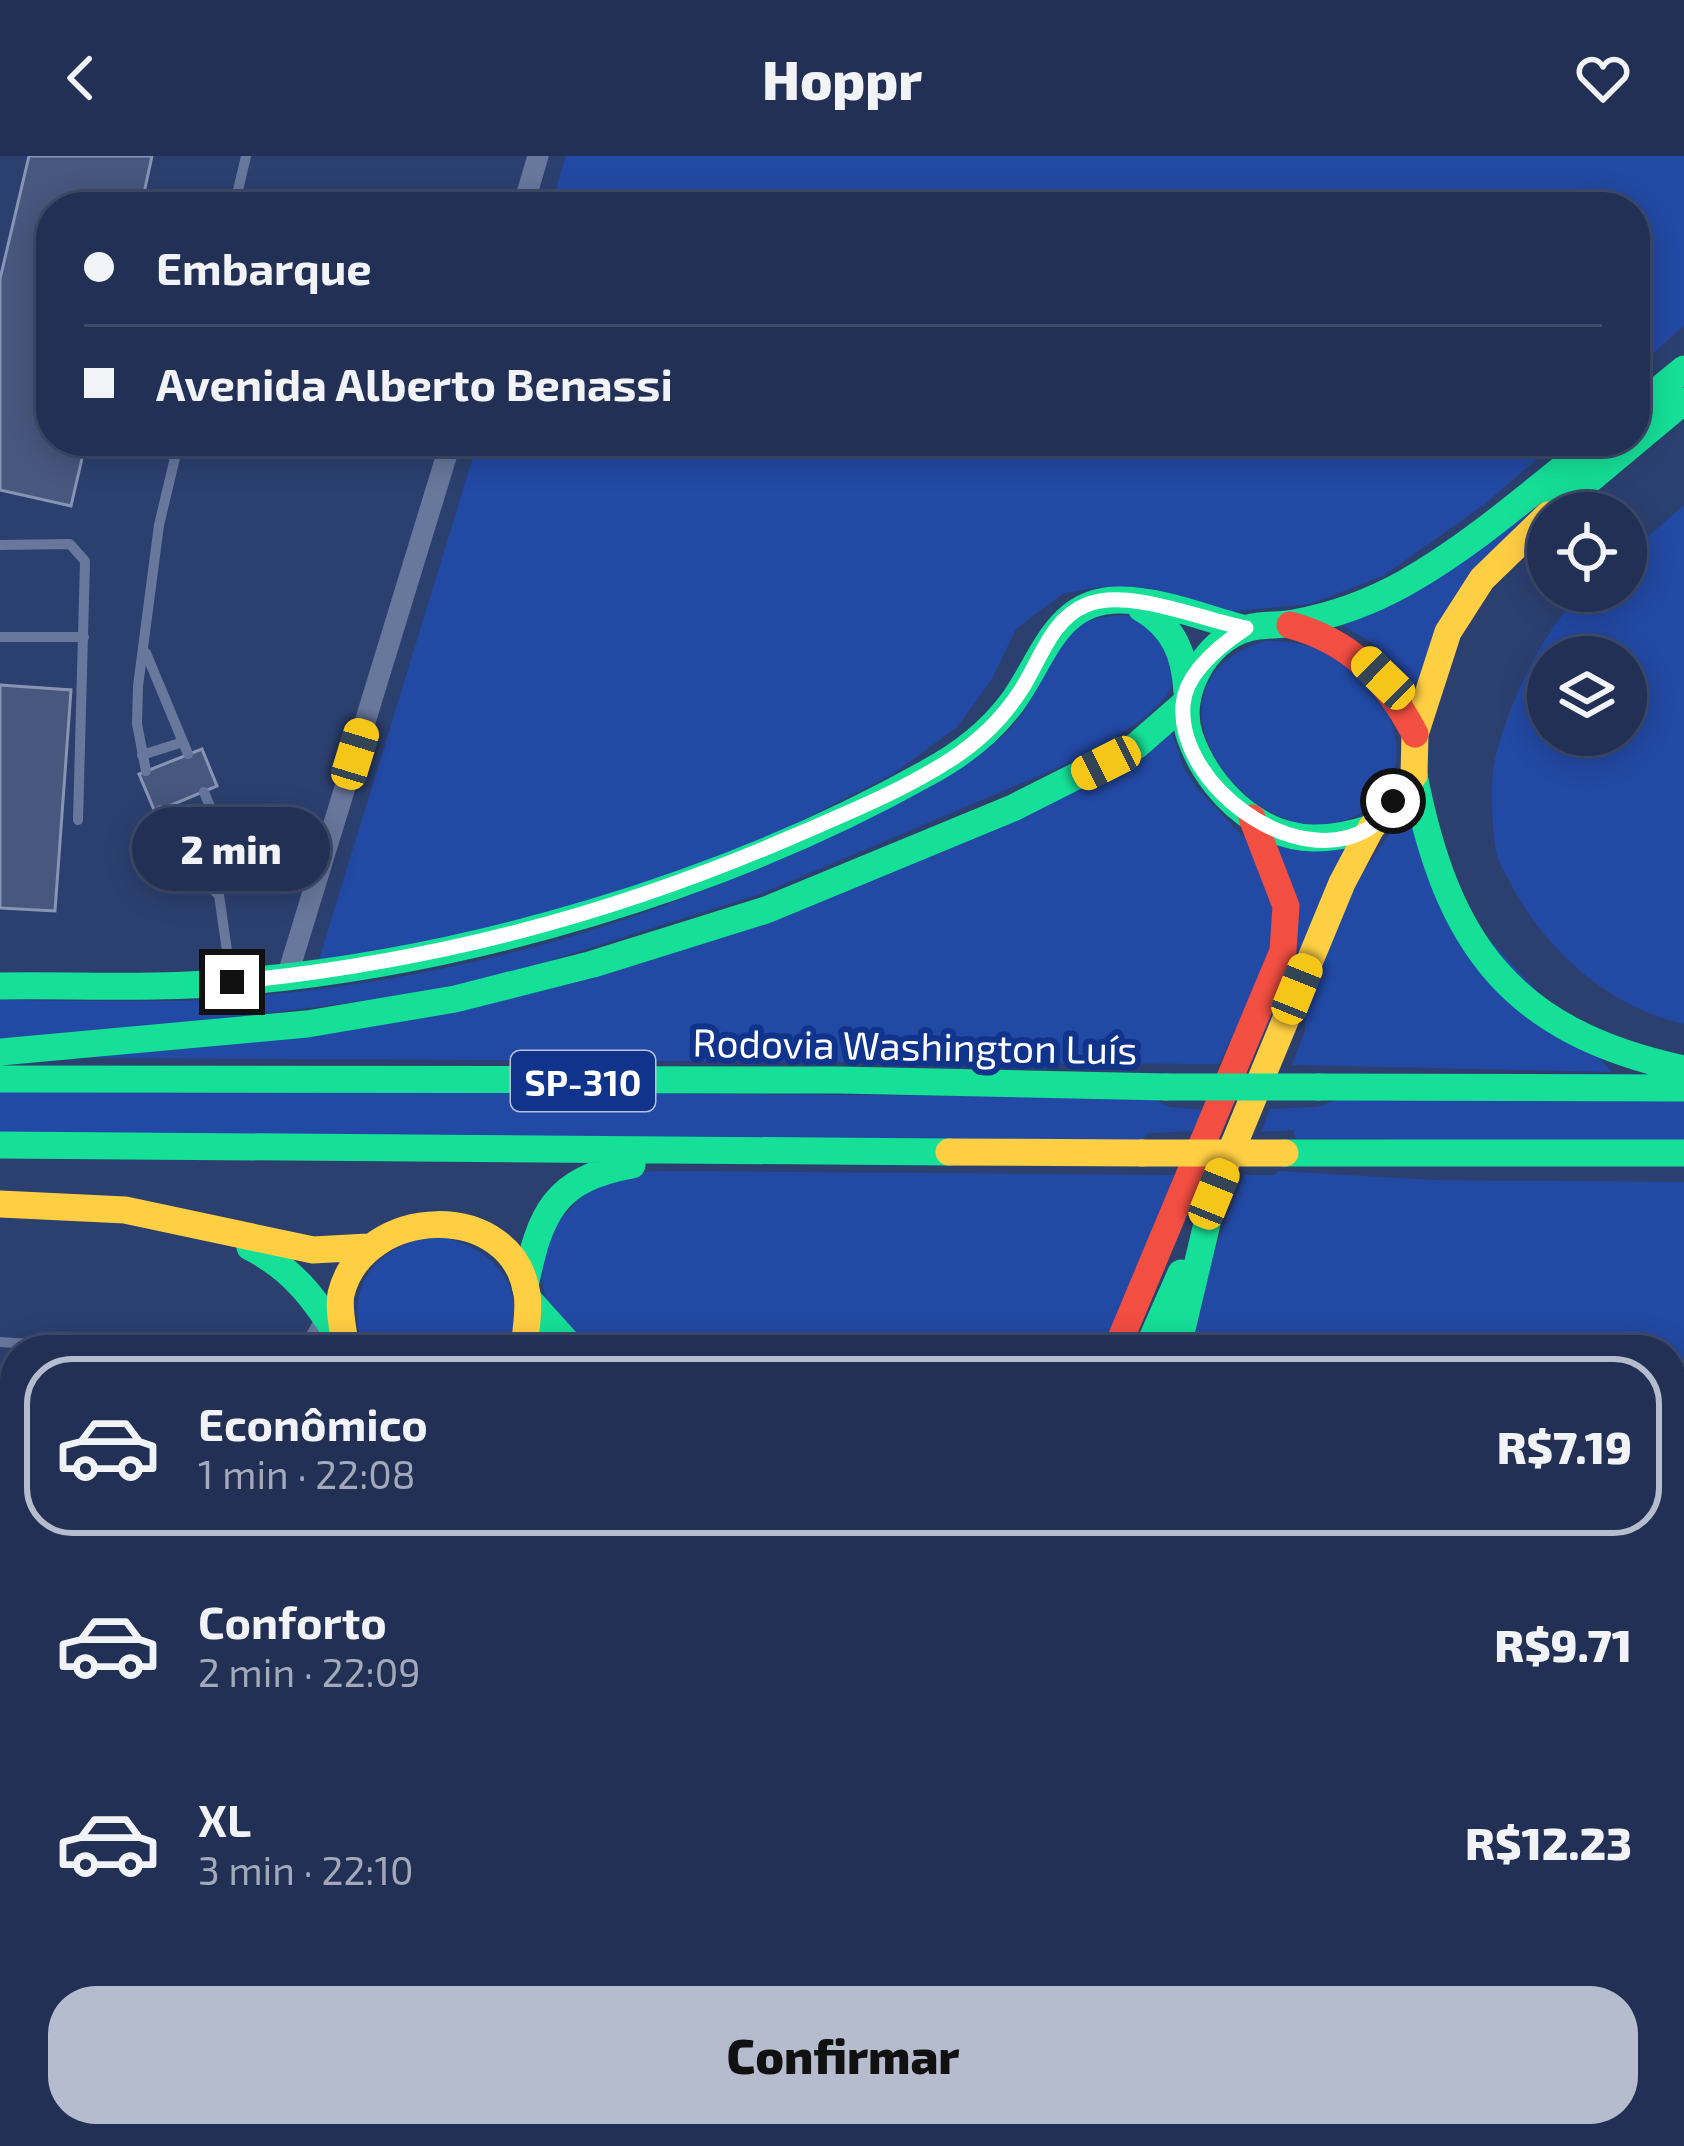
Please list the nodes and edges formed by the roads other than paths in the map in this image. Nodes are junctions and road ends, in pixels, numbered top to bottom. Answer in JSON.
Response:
{"nodes":[{"id":1,"x":246,"y":156,"type":"edge"},
{"id":2,"x":538,"y":156,"type":"edge"},
{"id":3,"x":238,"y":192,"type":"edge"},
{"id":4,"x":527,"y":192,"type":"edge"},
{"id":5,"x":1684,"y":369,"type":"edge"},
{"id":6,"x":1650,"y":397,"type":"edge"},
{"id":7,"x":1684,"y":401,"type":"edge"},
{"id":8,"x":1650,"y":429,"type":"edge"},
{"id":9,"x":175,"y":456,"type":"edge"},
{"id":10,"x":446,"y":456,"type":"edge"},
{"id":11,"x":1576,"y":456,"type":"edge"},
{"id":12,"x":1618,"y":456,"type":"edge"},
{"id":13,"x":1575,"y":492,"type":"edge"},
{"id":14,"x":1527,"y":535,"type":"edge"},
{"id":15,"x":0,"y":544,"type":"edge"},
{"id":16,"x":1125,"y":600,"type":"junction"},
{"id":17,"x":1289,"y":625,"type":"junction"},
{"id":18,"x":1246,"y":628,"type":"junction"},
{"id":19,"x":0,"y":637,"type":"edge"},
{"id":20,"x":84,"y":637,"type":"junction"},
{"id":21,"x":145,"y":650,"type":"junction"},
{"id":22,"x":1185,"y":698,"type":"junction"},
{"id":23,"x":1415,"y":734,"type":"junction"},
{"id":24,"x":142,"y":755,"type":"junction"},
{"id":25,"x":146,"y":771,"type":"dead end"},
{"id":26,"x":1414,"y":775,"type":"junction"},
{"id":27,"x":204,"y":792,"type":"dead end"},
{"id":28,"x":160,"y":810,"type":"dead end"},
{"id":29,"x":1252,"y":818,"type":"junction"},
{"id":30,"x":78,"y":820,"type":"dead end"},
{"id":31,"x":1371,"y":828,"type":"junction"},
{"id":32,"x":219,"y":896,"type":"junction"},
{"id":33,"x":286,"y":977,"type":"junction"},
{"id":34,"x":232,"y":982,"type":"junction"},
{"id":35,"x":0,"y":986,"type":"edge"},
{"id":36,"x":0,"y":1052,"type":"edge"},
{"id":37,"x":1684,"y":1069,"type":"edge"},
{"id":38,"x":0,"y":1079,"type":"edge"},
{"id":39,"x":1684,"y":1088,"type":"edge"},
{"id":40,"x":0,"y":1145,"type":"edge"},
{"id":41,"x":811,"y":1150,"type":"junction"},
{"id":42,"x":1567,"y":1153,"type":"junction"},
{"id":43,"x":1684,"y":1154,"type":"edge"},
{"id":44,"x":1684,"y":1165,"type":"edge"},
{"id":45,"x":1214,"y":1194,"type":"junction"},
{"id":46,"x":0,"y":1204,"type":"edge"},
{"id":47,"x":201,"y":1226,"type":"junction"},
{"id":48,"x":368,"y":1247,"type":"junction"},
{"id":49,"x":527,"y":1293,"type":"junction"},
{"id":50,"x":333,"y":1306,"type":"junction"},
{"id":51,"x":317,"y":1335,"type":"edge"},
{"id":52,"x":342,"y":1335,"type":"edge"},
{"id":53,"x":528,"y":1335,"type":"edge"},
{"id":54,"x":562,"y":1335,"type":"edge"},
{"id":55,"x":1122,"y":1335,"type":"edge"},
{"id":56,"x":1153,"y":1335,"type":"edge"},
{"id":57,"x":1181,"y":1335,"type":"edge"}],
"edges":[{"from":1,"to":3,"type":"lane"},
{"from":2,"to":4,"type":"street"},
{"from":5,"to":6,"type":"main road"},
{"from":7,"to":8,"type":"main road"},
{"from":9,"to":21,"type":"lane"},
{"from":10,"to":33,"type":"street"},
{"from":11,"to":17,"type":"main road"},
{"from":12,"to":13,"type":"main road"},
{"from":14,"to":23,"type":"main road"},
{"from":15,"to":20,"type":"lane"},
{"from":16,"to":18,"type":"main road"},
{"from":16,"to":22,"type":"main road"},
{"from":16,"to":33,"type":"main road"},
{"from":17,"to":18,"type":"main road"},
{"from":17,"to":23,"type":"main road"},
{"from":18,"to":22,"type":"main road"},
{"from":19,"to":20,"type":"lane"},
{"from":20,"to":30,"type":"lane"},
{"from":21,"to":24,"type":"lane"},
{"from":21,"to":24,"type":"lane"},
{"from":22,"to":29,"type":"main road"},
{"from":22,"to":36,"type":"main road"},
{"from":23,"to":26,"type":"main road"},
{"from":24,"to":25,"type":"lane"},
{"from":26,"to":31,"type":"main road"},
{"from":26,"to":37,"type":"main road"},
{"from":27,"to":32,"type":"lane"},
{"from":28,"to":32,"type":"lane"},
{"from":29,"to":31,"type":"main road"},
{"from":29,"to":55,"type":"main road"},
{"from":31,"to":45,"type":"main road"},
{"from":32,"to":34,"type":"lane"},
{"from":33,"to":34,"type":"main road"},
{"from":34,"to":35,"type":"main road"},
{"from":38,"to":39,"type":"main road","name":"Rodovia Washington Luís","number":"SP-310","bridge":true},
{"from":40,"to":41,"type":"main road","number":"SP-310"},
{"from":41,"to":42,"type":"main road","number":"SP-310","bridge":true},
{"from":41,"to":49,"type":"main road"},
{"from":42,"to":43,"type":"main road","number":"SP-310"},
{"from":42,"to":44,"type":"main road"},
{"from":45,"to":56,"type":"main road"},
{"from":45,"to":57,"type":"main road"},
{"from":46,"to":47,"type":"main road"},
{"from":47,"to":48,"type":"main road"},
{"from":47,"to":50,"type":"main road"},
{"from":48,"to":49,"type":"main road"},
{"from":48,"to":50,"type":"main road"},
{"from":49,"to":53,"type":"main road"},
{"from":49,"to":54,"type":"main road"},
{"from":50,"to":51,"type":"street"},
{"from":50,"to":52,"type":"main road"}]}
